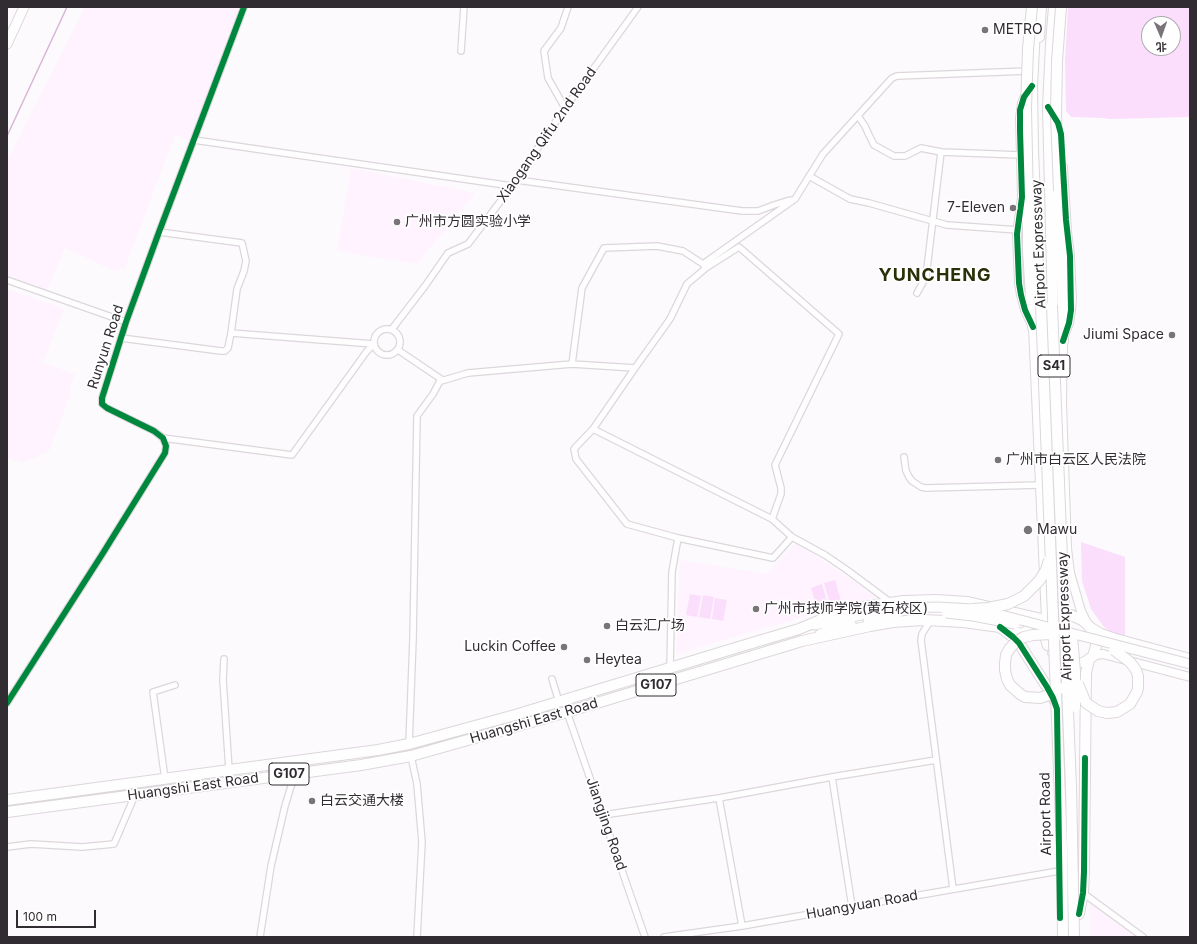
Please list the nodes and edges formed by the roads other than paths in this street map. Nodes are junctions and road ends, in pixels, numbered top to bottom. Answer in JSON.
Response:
{"nodes":[{"id":1,"x":24,"y":7,"type":"edge"},
{"id":2,"x":244,"y":7,"type":"edge"},
{"id":3,"x":464,"y":7,"type":"edge"},
{"id":4,"x":568,"y":7,"type":"edge"},
{"id":5,"x":638,"y":7,"type":"edge"},
{"id":6,"x":1032,"y":7,"type":"edge"},
{"id":7,"x":1037,"y":7,"type":"edge"},
{"id":8,"x":1041,"y":7,"type":"edge"},
{"id":9,"x":1054,"y":7,"type":"edge"},
{"id":10,"x":1061,"y":7,"type":"edge"},
{"id":11,"x":7,"y":44,"type":"edge"},
{"id":12,"x":461,"y":50,"type":"dead end"},
{"id":13,"x":1033,"y":71,"type":"junction"},
{"id":14,"x":1032,"y":86,"type":"junction"},
{"id":15,"x":1048,"y":107,"type":"junction"},
{"id":16,"x":565,"y":108,"type":"junction"},
{"id":17,"x":858,"y":116,"type":"junction"},
{"id":18,"x":194,"y":140,"type":"junction"},
{"id":19,"x":941,"y":152,"type":"junction"},
{"id":20,"x":1020,"y":154,"type":"junction"},
{"id":21,"x":809,"y":176,"type":"junction"},
{"id":22,"x":517,"y":180,"type":"junction"},
{"id":23,"x":512,"y":186,"type":"junction"},
{"id":24,"x":795,"y":199,"type":"junction"},
{"id":25,"x":933,"y":221,"type":"junction"},
{"id":26,"x":1018,"y":230,"type":"junction"},
{"id":27,"x":159,"y":232,"type":"junction"},
{"id":28,"x":705,"y":266,"type":"junction"},
{"id":29,"x":7,"y":280,"type":"edge"},
{"id":30,"x":917,"y":293,"type":"dead end"},
{"id":31,"x":1039,"y":299,"type":"junction"},
{"id":32,"x":1054,"y":301,"type":"junction"},
{"id":33,"x":126,"y":322,"type":"junction"},
{"id":34,"x":1033,"y":327,"type":"junction"},
{"id":35,"x":392,"y":329,"type":"junction"},
{"id":36,"x":231,"y":333,"type":"junction"},
{"id":37,"x":121,"y":338,"type":"junction"},
{"id":38,"x":1063,"y":341,"type":"junction"},
{"id":39,"x":374,"y":344,"type":"junction"},
{"id":40,"x":398,"y":350,"type":"junction"},
{"id":41,"x":1048,"y":354,"type":"junction"},
{"id":42,"x":572,"y":364,"type":"junction"},
{"id":43,"x":635,"y":368,"type":"junction"},
{"id":44,"x":441,"y":381,"type":"junction"},
{"id":45,"x":593,"y":429,"type":"junction"},
{"id":46,"x":163,"y":438,"type":"junction"},
{"id":47,"x":1051,"y":438,"type":"junction"},
{"id":48,"x":904,"y":457,"type":"dead end"},
{"id":49,"x":1040,"y":485,"type":"junction"},
{"id":50,"x":772,"y":519,"type":"junction"},
{"id":51,"x":792,"y":537,"type":"junction"},
{"id":52,"x":1066,"y":537,"type":"junction"},
{"id":53,"x":678,"y":538,"type":"junction"},
{"id":54,"x":1042,"y":540,"type":"junction"},
{"id":55,"x":1052,"y":550,"type":"junction"},
{"id":56,"x":890,"y":602,"type":"junction"},
{"id":57,"x":972,"y":609,"type":"junction"},
{"id":58,"x":1001,"y":609,"type":"junction"},
{"id":59,"x":904,"y":611,"type":"junction"},
{"id":60,"x":1029,"y":616,"type":"junction"},
{"id":61,"x":932,"y":620,"type":"junction"},
{"id":62,"x":1046,"y":620,"type":"junction"},
{"id":63,"x":1088,"y":625,"type":"junction"},
{"id":64,"x":1000,"y":627,"type":"junction"},
{"id":65,"x":799,"y":629,"type":"junction"},
{"id":66,"x":1052,"y":631,"type":"junction"},
{"id":67,"x":1024,"y":633,"type":"junction"},
{"id":68,"x":802,"y":641,"type":"junction"},
{"id":69,"x":1132,"y":643,"type":"junction"},
{"id":70,"x":1047,"y":646,"type":"junction"},
{"id":71,"x":1114,"y":650,"type":"junction"},
{"id":72,"x":1056,"y":658,"type":"junction"},
{"id":73,"x":1190,"y":658,"type":"edge"},
{"id":74,"x":224,"y":659,"type":"dead end"},
{"id":75,"x":1090,"y":659,"type":"junction"},
{"id":76,"x":1127,"y":660,"type":"junction"},
{"id":77,"x":1190,"y":664,"type":"edge"},
{"id":78,"x":670,"y":668,"type":"junction"},
{"id":79,"x":1190,"y":670,"type":"edge"},
{"id":80,"x":1070,"y":673,"type":"junction"},
{"id":81,"x":1190,"y":677,"type":"edge"},
{"id":82,"x":552,"y":679,"type":"dead end"},
{"id":83,"x":175,"y":685,"type":"dead end"},
{"id":84,"x":558,"y":702,"type":"junction"},
{"id":85,"x":7,"y":703,"type":"edge"},
{"id":86,"x":1057,"y":706,"type":"junction"},
{"id":87,"x":1086,"y":707,"type":"junction"},
{"id":88,"x":567,"y":712,"type":"junction"},
{"id":89,"x":409,"y":744,"type":"junction"},
{"id":90,"x":411,"y":756,"type":"junction"},
{"id":91,"x":936,"y":760,"type":"junction"},
{"id":92,"x":229,"y":770,"type":"junction"},
{"id":93,"x":295,"y":773,"type":"junction"},
{"id":94,"x":832,"y":777,"type":"junction"},
{"id":95,"x":165,"y":779,"type":"junction"},
{"id":96,"x":135,"y":795,"type":"junction"},
{"id":97,"x":719,"y":798,"type":"junction"},
{"id":98,"x":7,"y":800,"type":"edge"},
{"id":99,"x":1071,"y":804,"type":"junction"},
{"id":100,"x":7,"y":812,"type":"edge"},
{"id":101,"x":603,"y":815,"type":"junction"},
{"id":102,"x":7,"y":847,"type":"edge"},
{"id":103,"x":1059,"y":871,"type":"junction"},
{"id":104,"x":953,"y":889,"type":"junction"},
{"id":105,"x":1083,"y":893,"type":"junction"},
{"id":106,"x":852,"y":907,"type":"junction"},
{"id":107,"x":1079,"y":914,"type":"junction"},
{"id":108,"x":1060,"y":918,"type":"junction"},
{"id":109,"x":742,"y":926,"type":"junction"},
{"id":110,"x":260,"y":937,"type":"edge"},
{"id":111,"x":417,"y":937,"type":"edge"},
{"id":112,"x":645,"y":937,"type":"edge"},
{"id":113,"x":664,"y":937,"type":"edge"},
{"id":114,"x":1060,"y":937,"type":"edge"},
{"id":115,"x":1063,"y":937,"type":"edge"},
{"id":116,"x":1074,"y":937,"type":"edge"},
{"id":117,"x":1079,"y":937,"type":"edge"},
{"id":118,"x":1143,"y":937,"type":"edge"}],
"edges":[{"from":1,"to":11,"type":"main road"},
{"from":2,"to":18,"type":"street","name":"Runyun Road"},
{"from":3,"to":12,"type":"street"},
{"from":4,"to":16,"type":"street"},
{"from":5,"to":16,"type":"street","name":"Xiaogang Qifu 2nd Road"},
{"from":6,"to":34,"type":"highway","bridge":true},
{"from":7,"to":13,"type":"highway","name":"Airport Road"},
{"from":8,"to":115,"type":"highway","name":"Airport Expressway","number":"S41","bridge":true},
{"from":9,"to":15,"type":"highway","name":"Airport Road"},
{"from":9,"to":116,"type":"highway","name":"Airport Expressway","number":"S41","bridge":true},
{"from":10,"to":38,"type":"highway","bridge":true},
{"from":13,"to":14,"type":"highway","name":"Airport Road"},
{"from":13,"to":17,"type":"street"},
{"from":14,"to":20,"type":"main road"},
{"from":14,"to":31,"type":"highway","name":"Airport Road"},
{"from":15,"to":32,"type":"highway","name":"Airport Road"},
{"from":15,"to":38,"type":"main road"},
{"from":16,"to":22,"type":"street","name":"Xiaogang Qifu 2nd Road"},
{"from":17,"to":19,"type":"street"},
{"from":17,"to":21,"type":"street"},
{"from":18,"to":23,"type":"street"},
{"from":18,"to":27,"type":"street","name":"Runyun Road"},
{"from":19,"to":20,"type":"street"},
{"from":19,"to":25,"type":"street"},
{"from":20,"to":26,"type":"main road"},
{"from":21,"to":24,"type":"street"},
{"from":21,"to":25,"type":"street"},
{"from":22,"to":23,"type":"street","name":"Xiaogang Qifu 2nd Road"},
{"from":22,"to":24,"type":"street"},
{"from":23,"to":35,"type":"street","name":"Xiaogang Qifu 2nd Road"},
{"from":24,"to":28,"type":"street"},
{"from":25,"to":26,"type":"street"},
{"from":25,"to":30,"type":"street"},
{"from":26,"to":34,"type":"main road"},
{"from":27,"to":33,"type":"street","name":"Runyun Road"},
{"from":27,"to":36,"type":"street"},
{"from":28,"to":42,"type":"street"},
{"from":28,"to":43,"type":"street"},
{"from":28,"to":50,"type":"street"},
{"from":29,"to":33,"type":"street"},
{"from":31,"to":34,"type":"main road"},
{"from":31,"to":41,"type":"highway","name":"Airport Road"},
{"from":32,"to":38,"type":"main road"},
{"from":32,"to":41,"type":"highway","name":"Airport Road"},
{"from":33,"to":37,"type":"street","name":"Runyun Road"},
{"from":34,"to":41,"type":"main road"},
{"from":34,"to":49,"type":"main road"},
{"from":35,"to":39,"type":"street"},
{"from":35,"to":40,"type":"street"},
{"from":36,"to":37,"type":"street"},
{"from":36,"to":39,"type":"street"},
{"from":37,"to":46,"type":"street","name":"Runyun Road"},
{"from":38,"to":52,"type":"main road"},
{"from":39,"to":40,"type":"street"},
{"from":39,"to":46,"type":"street"},
{"from":40,"to":44,"type":"street"},
{"from":41,"to":47,"type":"highway","name":"Airport Road"},
{"from":42,"to":43,"type":"street"},
{"from":42,"to":44,"type":"street"},
{"from":43,"to":45,"type":"street"},
{"from":44,"to":89,"type":"street"},
{"from":45,"to":50,"type":"street"},
{"from":45,"to":53,"type":"street"},
{"from":46,"to":85,"type":"street"},
{"from":47,"to":55,"type":"highway","name":"Airport Road","bridge":true},
{"from":47,"to":80,"type":"highway","name":"Airport Road","bridge":true},
{"from":48,"to":49,"type":"street"},
{"from":49,"to":54,"type":"main road"},
{"from":50,"to":51,"type":"street"},
{"from":51,"to":53,"type":"street"},
{"from":51,"to":56,"type":"street"},
{"from":52,"to":54,"type":"main road"},
{"from":52,"to":63,"type":"main road"},
{"from":53,"to":78,"type":"street"},
{"from":54,"to":62,"type":"main road"},
{"from":55,"to":57,"type":"highway","bridge":true},
{"from":55,"to":80,"type":"highway","name":"Airport Road","bridge":true},
{"from":56,"to":58,"type":"highway","number":"G107"},
{"from":56,"to":65,"type":"highway","number":"G107"},
{"from":57,"to":59,"type":"main road","name":"Huangshi East Road","bridge":true},
{"from":57,"to":66,"type":"main road","name":"Huangshi East Road","bridge":true},
{"from":58,"to":60,"type":"highway","number":"G107"},
{"from":58,"to":64,"type":"highway"},
{"from":59,"to":65,"type":"main road","name":"Huangshi East Road"},
{"from":59,"to":66,"type":"main road","name":"Huangshi East Road","bridge":true},
{"from":59,"to":68,"type":"main road","name":"Huangshi East Road"},
{"from":60,"to":62,"type":"highway","number":"G107"},
{"from":60,"to":67,"type":"highway"},
{"from":61,"to":64,"type":"highway","number":"G107"},
{"from":61,"to":68,"type":"highway","number":"G107"},
{"from":61,"to":91,"type":"street"},
{"from":62,"to":63,"type":"highway"},
{"from":62,"to":70,"type":"main road"},
{"from":63,"to":69,"type":"main road"},
{"from":63,"to":75,"type":"highway"},
{"from":64,"to":67,"type":"main road"},
{"from":64,"to":86,"type":"highway"},
{"from":65,"to":78,"type":"highway","name":"Huangshi East Road","number":"G107"},
{"from":66,"to":71,"type":"main road","bridge":true},
{"from":66,"to":77,"type":"main road","bridge":true},
{"from":66,"to":80,"type":"highway","bridge":true},
{"from":67,"to":70,"type":"main road"},
{"from":68,"to":88,"type":"highway","name":"Huangshi East Road","number":"G107"},
{"from":69,"to":73,"type":"main road"},
{"from":69,"to":76,"type":"main road"},
{"from":70,"to":72,"type":"main road"},
{"from":71,"to":79,"type":"main road"},
{"from":71,"to":80,"type":"highway","bridge":true},
{"from":72,"to":75,"type":"main road"},
{"from":72,"to":86,"type":"main road"},
{"from":74,"to":92,"type":"street"},
{"from":75,"to":76,"type":"main road"},
{"from":75,"to":87,"type":"highway","name":"Airport Road"},
{"from":76,"to":81,"type":"main road"},
{"from":78,"to":84,"type":"highway","name":"Huangshi East Road","number":"G107"},
{"from":80,"to":99,"type":"highway","name":"Airport Road","bridge":true},
{"from":82,"to":84,"type":"street"},
{"from":83,"to":95,"type":"street"},
{"from":84,"to":89,"type":"highway","name":"Huangshi East Road","number":"G107"},
{"from":86,"to":87,"type":"highway"},
{"from":86,"to":103,"type":"highway","name":"Airport Road"},
{"from":87,"to":105,"type":"highway","name":"Airport Road"},
{"from":88,"to":90,"type":"highway","name":"Huangshi East Road","number":"G107"},
{"from":88,"to":101,"type":"street","name":"Jiangjing Road"},
{"from":89,"to":92,"type":"highway","name":"Huangshi East Road","number":"G107"},
{"from":90,"to":93,"type":"highway","name":"Huangshi East Road","number":"G107"},
{"from":90,"to":111,"type":"street"},
{"from":91,"to":94,"type":"street"},
{"from":91,"to":104,"type":"street"},
{"from":92,"to":95,"type":"highway","name":"Huangshi East Road","number":"G107"},
{"from":93,"to":96,"type":"highway","name":"Huangshi East Road","number":"G107"},
{"from":93,"to":110,"type":"street"},
{"from":94,"to":97,"type":"street"},
{"from":94,"to":106,"type":"street"},
{"from":95,"to":98,"type":"highway","name":"Huangshi East Road","number":"G107"},
{"from":96,"to":100,"type":"highway","name":"Huangshi East Road","number":"G107"},
{"from":96,"to":102,"type":"street"},
{"from":97,"to":101,"type":"street"},
{"from":97,"to":109,"type":"street"},
{"from":99,"to":107,"type":"highway","name":"Airport Road"},
{"from":99,"to":108,"type":"highway","name":"Airport Road"},
{"from":101,"to":112,"type":"street","name":"Jiangjing Road"},
{"from":103,"to":104,"type":"street","name":"Huangyuan Road"},
{"from":103,"to":108,"type":"highway","name":"Airport Road"},
{"from":104,"to":106,"type":"street","name":"Huangyuan Road"},
{"from":105,"to":107,"type":"highway","name":"Airport Road"},
{"from":105,"to":118,"type":"street"},
{"from":106,"to":109,"type":"street","name":"Huangyuan Road"},
{"from":107,"to":117,"type":"highway","name":"Airport Road"},
{"from":108,"to":114,"type":"highway","name":"Airport Road"},
{"from":109,"to":113,"type":"street","name":"Huangyuan Road"}]}
